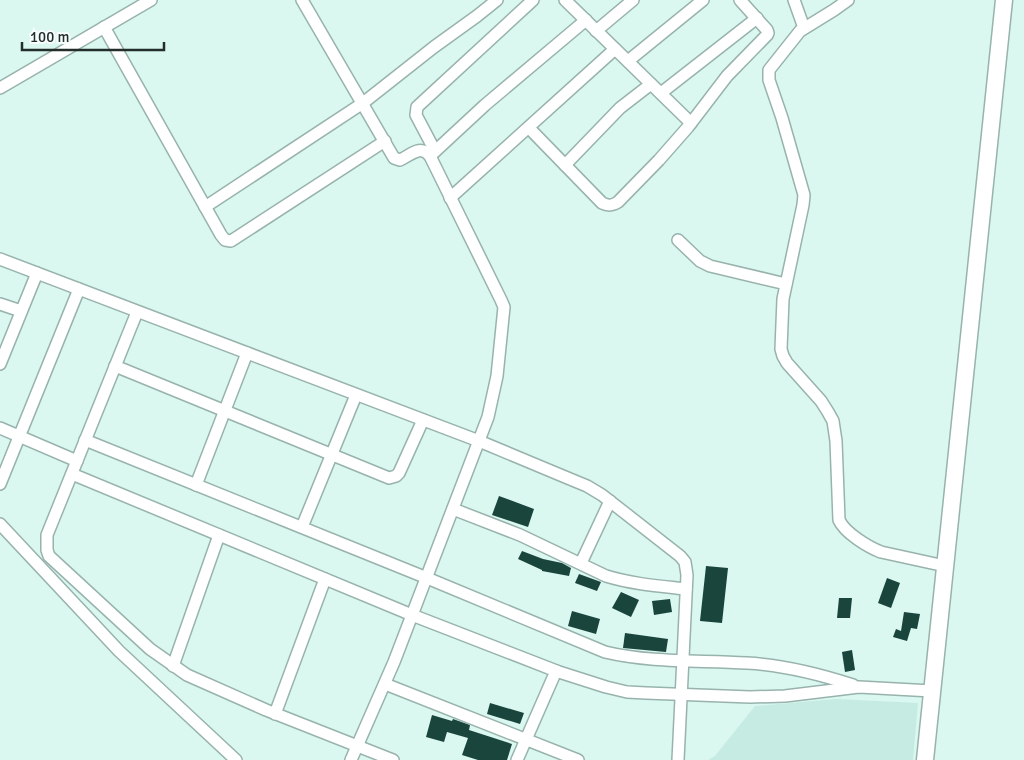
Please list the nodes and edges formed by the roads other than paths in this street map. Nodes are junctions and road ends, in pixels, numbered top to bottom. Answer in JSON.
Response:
{"nodes":[{"id":1,"x":152,"y":0,"type":"edge"},
{"id":2,"x":302,"y":0,"type":"edge"},
{"id":3,"x":497,"y":0,"type":"edge"},
{"id":4,"x":533,"y":0,"type":"edge"},
{"id":5,"x":565,"y":0,"type":"edge"},
{"id":6,"x":633,"y":0,"type":"edge"},
{"id":7,"x":703,"y":0,"type":"edge"},
{"id":8,"x":740,"y":0,"type":"edge"},
{"id":9,"x":794,"y":0,"type":"edge"},
{"id":10,"x":848,"y":0,"type":"edge"},
{"id":11,"x":1004,"y":0,"type":"edge"},
{"id":12,"x":757,"y":18,"type":"junction"},
{"id":13,"x":586,"y":20,"type":"junction"},
{"id":14,"x":104,"y":28,"type":"junction"},
{"id":15,"x":804,"y":28,"type":"junction"},
{"id":16,"x":596,"y":31,"type":"junction"},
{"id":17,"x":615,"y":49,"type":"junction"},
{"id":18,"x":628,"y":62,"type":"junction"},
{"id":19,"x":651,"y":84,"type":"junction"},
{"id":20,"x":0,"y":88,"type":"edge"},
{"id":21,"x":661,"y":93,"type":"junction"},
{"id":22,"x":363,"y":102,"type":"junction"},
{"id":23,"x":691,"y":123,"type":"junction"},
{"id":24,"x":529,"y":128,"type":"junction"},
{"id":25,"x":385,"y":141,"type":"junction"},
{"id":26,"x":432,"y":153,"type":"junction"},
{"id":27,"x":565,"y":165,"type":"junction"},
{"id":28,"x":450,"y":198,"type":"junction"},
{"id":29,"x":205,"y":207,"type":"junction"},
{"id":30,"x":678,"y":240,"type":"dead end"},
{"id":31,"x":0,"y":259,"type":"edge"},
{"id":32,"x":36,"y":273,"type":"junction"},
{"id":33,"x":786,"y":284,"type":"junction"},
{"id":34,"x":79,"y":289,"type":"junction"},
{"id":35,"x":0,"y":304,"type":"edge"},
{"id":36,"x":21,"y":311,"type":"junction"},
{"id":37,"x":137,"y":312,"type":"junction"},
{"id":38,"x":247,"y":353,"type":"junction"},
{"id":39,"x":0,"y":364,"type":"edge"},
{"id":40,"x":115,"y":366,"type":"junction"},
{"id":41,"x":356,"y":394,"type":"junction"},
{"id":42,"x":224,"y":411,"type":"junction"},
{"id":43,"x":423,"y":420,"type":"junction"},
{"id":44,"x":0,"y":428,"type":"edge"},
{"id":45,"x":20,"y":437,"type":"junction"},
{"id":46,"x":85,"y":440,"type":"junction"},
{"id":47,"x":479,"y":441,"type":"junction"},
{"id":48,"x":332,"y":454,"type":"junction"},
{"id":49,"x":77,"y":461,"type":"junction"},
{"id":50,"x":72,"y":474,"type":"junction"},
{"id":51,"x":0,"y":484,"type":"edge"},
{"id":52,"x":196,"y":485,"type":"junction"},
{"id":53,"x":610,"y":501,"type":"junction"},
{"id":54,"x":453,"y":509,"type":"junction"},
{"id":55,"x":0,"y":524,"type":"edge"},
{"id":56,"x":302,"y":527,"type":"junction"},
{"id":57,"x":219,"y":535,"type":"junction"},
{"id":58,"x":581,"y":564,"type":"junction"},
{"id":59,"x":945,"y":566,"type":"junction"},
{"id":60,"x":427,"y":578,"type":"junction"},
{"id":61,"x":326,"y":579,"type":"junction"},
{"id":62,"x":686,"y":589,"type":"junction"},
{"id":63,"x":412,"y":615,"type":"junction"},
{"id":64,"x":683,"y":660,"type":"junction"},
{"id":65,"x":174,"y":666,"type":"junction"},
{"id":66,"x":556,"y":671,"type":"junction"},
{"id":67,"x":385,"y":684,"type":"junction"},
{"id":68,"x":859,"y":687,"type":"junction"},
{"id":69,"x":932,"y":691,"type":"junction"},
{"id":70,"x":681,"y":694,"type":"junction"},
{"id":71,"x":275,"y":714,"type":"junction"},
{"id":72,"x":526,"y":739,"type":"junction"},
{"id":73,"x":357,"y":746,"type":"junction"},
{"id":74,"x":236,"y":760,"type":"edge"},
{"id":75,"x":351,"y":760,"type":"edge"},
{"id":76,"x":393,"y":760,"type":"edge"},
{"id":77,"x":517,"y":760,"type":"edge"},
{"id":78,"x":578,"y":760,"type":"edge"},
{"id":79,"x":678,"y":760,"type":"edge"},
{"id":80,"x":925,"y":760,"type":"edge"}],
"edges":[{"from":1,"to":14,"type":"street"},
{"from":2,"to":22,"type":"street"},
{"from":3,"to":22,"type":"street"},
{"from":4,"to":26,"type":"street"},
{"from":5,"to":13,"type":"street"},
{"from":6,"to":16,"type":"street"},
{"from":7,"to":18,"type":"street"},
{"from":8,"to":12,"type":"street"},
{"from":9,"to":15,"type":"street"},
{"from":10,"to":15,"type":"street"},
{"from":11,"to":59,"type":"highway"},
{"from":12,"to":21,"type":"street"},
{"from":12,"to":23,"type":"street"},
{"from":13,"to":16,"type":"street"},
{"from":13,"to":26,"type":"street"},
{"from":14,"to":20,"type":"street"},
{"from":14,"to":29,"type":"street"},
{"from":15,"to":33,"type":"street"},
{"from":16,"to":17,"type":"street"},
{"from":17,"to":18,"type":"street"},
{"from":17,"to":24,"type":"street"},
{"from":18,"to":19,"type":"street"},
{"from":19,"to":21,"type":"street"},
{"from":19,"to":27,"type":"street"},
{"from":21,"to":23,"type":"street"},
{"from":22,"to":25,"type":"street"},
{"from":22,"to":29,"type":"street"},
{"from":23,"to":27,"type":"street"},
{"from":24,"to":27,"type":"street"},
{"from":24,"to":28,"type":"street"},
{"from":25,"to":26,"type":"street"},
{"from":25,"to":29,"type":"street"},
{"from":26,"to":28,"type":"street"},
{"from":28,"to":47,"type":"street"},
{"from":30,"to":33,"type":"street"},
{"from":31,"to":32,"type":"street"},
{"from":32,"to":34,"type":"street"},
{"from":32,"to":36,"type":"street"},
{"from":33,"to":59,"type":"street"},
{"from":34,"to":37,"type":"street"},
{"from":34,"to":45,"type":"street"},
{"from":35,"to":36,"type":"street"},
{"from":36,"to":39,"type":"street"},
{"from":37,"to":38,"type":"street"},
{"from":37,"to":40,"type":"street"},
{"from":38,"to":41,"type":"street"},
{"from":38,"to":42,"type":"street"},
{"from":40,"to":42,"type":"street"},
{"from":40,"to":46,"type":"street"},
{"from":41,"to":43,"type":"street"},
{"from":41,"to":48,"type":"street"},
{"from":42,"to":48,"type":"street"},
{"from":42,"to":52,"type":"street"},
{"from":43,"to":47,"type":"street"},
{"from":43,"to":48,"type":"street"},
{"from":44,"to":45,"type":"street"},
{"from":45,"to":49,"type":"street"},
{"from":45,"to":51,"type":"street"},
{"from":46,"to":49,"type":"street"},
{"from":46,"to":52,"type":"street"},
{"from":47,"to":53,"type":"street"},
{"from":47,"to":54,"type":"street"},
{"from":48,"to":56,"type":"street"},
{"from":49,"to":50,"type":"street"},
{"from":50,"to":57,"type":"street"},
{"from":50,"to":65,"type":"street"},
{"from":52,"to":56,"type":"street"},
{"from":53,"to":58,"type":"street"},
{"from":53,"to":62,"type":"street"},
{"from":54,"to":58,"type":"street"},
{"from":54,"to":60,"type":"street"},
{"from":55,"to":74,"type":"street"},
{"from":56,"to":60,"type":"street"},
{"from":57,"to":61,"type":"street"},
{"from":57,"to":65,"type":"street"},
{"from":58,"to":62,"type":"street"},
{"from":59,"to":69,"type":"highway"},
{"from":60,"to":63,"type":"street"},
{"from":60,"to":64,"type":"street"},
{"from":61,"to":63,"type":"street"},
{"from":61,"to":71,"type":"street"},
{"from":62,"to":64,"type":"street"},
{"from":63,"to":66,"type":"street"},
{"from":63,"to":67,"type":"street"},
{"from":64,"to":68,"type":"street"},
{"from":64,"to":70,"type":"street"},
{"from":65,"to":71,"type":"street"},
{"from":66,"to":70,"type":"street"},
{"from":66,"to":72,"type":"street"},
{"from":67,"to":72,"type":"street"},
{"from":67,"to":73,"type":"street"},
{"from":68,"to":69,"type":"street"},
{"from":68,"to":70,"type":"street"},
{"from":69,"to":80,"type":"highway"},
{"from":70,"to":79,"type":"street"},
{"from":71,"to":73,"type":"street"},
{"from":72,"to":77,"type":"street"},
{"from":72,"to":78,"type":"street"},
{"from":73,"to":75,"type":"street"},
{"from":73,"to":76,"type":"street"}]}
